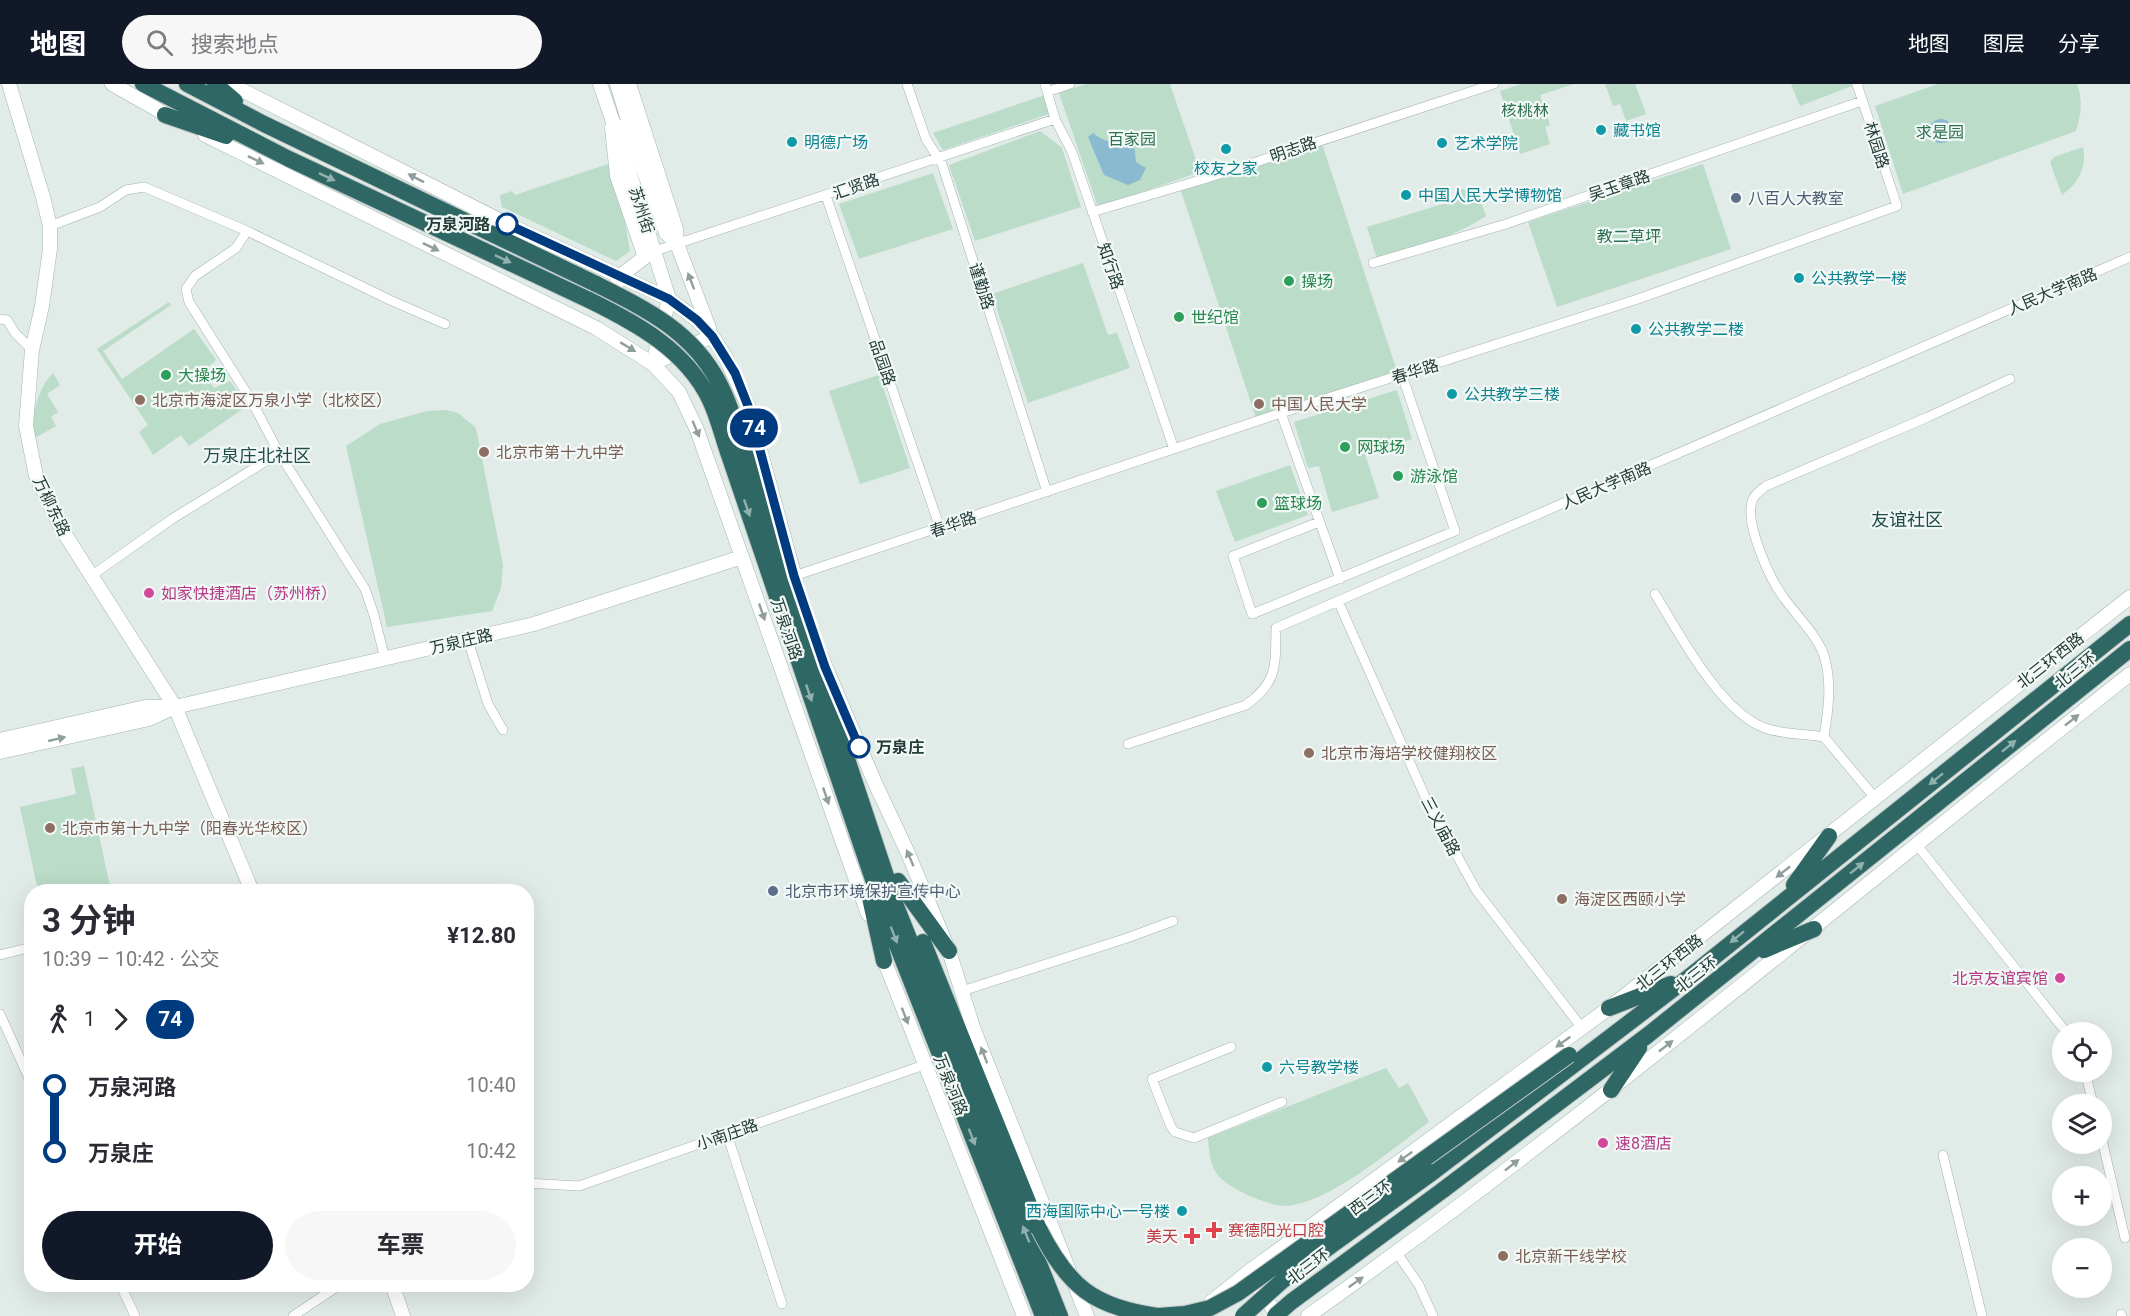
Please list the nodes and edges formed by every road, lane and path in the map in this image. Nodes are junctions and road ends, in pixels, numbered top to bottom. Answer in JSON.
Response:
{"nodes":[{"id":1,"x":9,"y":84,"type":"edge"},
{"id":2,"x":111,"y":84,"type":"edge"},
{"id":3,"x":143,"y":84,"type":"edge"},
{"id":4,"x":187,"y":84,"type":"edge"},
{"id":5,"x":214,"y":84,"type":"edge"},
{"id":6,"x":230,"y":84,"type":"edge"},
{"id":7,"x":600,"y":84,"type":"edge"},
{"id":8,"x":617,"y":84,"type":"edge"},
{"id":9,"x":629,"y":84,"type":"edge"},
{"id":10,"x":907,"y":84,"type":"edge"},
{"id":11,"x":1070,"y":84,"type":"edge"},
{"id":12,"x":1494,"y":84,"type":"edge"},
{"id":13,"x":1857,"y":84,"type":"edge"},
{"id":14,"x":1046,"y":88,"type":"edge"},
{"id":15,"x":1862,"y":101,"type":"junction"},
{"id":16,"x":165,"y":115,"type":"junction"},
{"id":17,"x":1055,"y":118,"type":"junction"},
{"id":18,"x":264,"y":124,"type":"junction"},
{"id":19,"x":938,"y":158,"type":"junction"},
{"id":20,"x":289,"y":159,"type":"junction"},
{"id":21,"x":826,"y":196,"type":"junction"},
{"id":22,"x":1897,"y":206,"type":"joint"},
{"id":23,"x":1092,"y":212,"type":"junction"},
{"id":24,"x":50,"y":226,"type":"junction"},
{"id":25,"x":247,"y":231,"type":"junction"},
{"id":26,"x":677,"y":244,"type":"junction"},
{"id":27,"x":650,"y":254,"type":"junction"},
{"id":28,"x":2130,"y":257,"type":"edge"},
{"id":29,"x":1373,"y":263,"type":"dead end"},
{"id":30,"x":620,"y":276,"type":"junction"},
{"id":31,"x":592,"y":292,"type":"junction"},
{"id":32,"x":669,"y":299,"type":"junction"},
{"id":33,"x":0,"y":319,"type":"edge"},
{"id":34,"x":445,"y":324,"type":"dead end"},
{"id":35,"x":596,"y":328,"type":"junction"},
{"id":36,"x":712,"y":336,"type":"junction"},
{"id":37,"x":32,"y":350,"type":"junction"},
{"id":38,"x":725,"y":356,"type":"junction"},
{"id":39,"x":652,"y":364,"type":"junction"},
{"id":40,"x":1402,"y":375,"type":"junction"},
{"id":41,"x":2010,"y":379,"type":"dead end"},
{"id":42,"x":679,"y":392,"type":"junction"},
{"id":43,"x":1281,"y":413,"type":"junction"},
{"id":44,"x":1174,"y":449,"type":"junction"},
{"id":45,"x":279,"y":453,"type":"junction"},
{"id":46,"x":1047,"y":492,"type":"junction"},
{"id":47,"x":1319,"y":522,"type":"junction"},
{"id":48,"x":940,"y":528,"type":"junction"},
{"id":49,"x":742,"y":557,"type":"junction"},
{"id":50,"x":91,"y":576,"type":"junction"},
{"id":51,"x":794,"y":576,"type":"junction"},
{"id":52,"x":1340,"y":579,"type":"junction"},
{"id":53,"x":1655,"y":594,"type":"dead end"},
{"id":54,"x":2130,"y":597,"type":"edge"},
{"id":55,"x":1338,"y":602,"type":"junction"},
{"id":56,"x":2130,"y":624,"type":"edge"},
{"id":57,"x":468,"y":640,"type":"junction"},
{"id":58,"x":2130,"y":649,"type":"edge"},
{"id":59,"x":385,"y":659,"type":"junction"},
{"id":60,"x":2130,"y":674,"type":"edge"},
{"id":61,"x":175,"y":707,"type":"junction"},
{"id":62,"x":503,"y":730,"type":"dead end"},
{"id":63,"x":1824,"y":737,"type":"junction"},
{"id":64,"x":0,"y":740,"type":"edge"},
{"id":65,"x":1128,"y":744,"type":"dead end"},
{"id":66,"x":0,"y":752,"type":"edge"},
{"id":67,"x":1875,"y":799,"type":"junction"},
{"id":68,"x":859,"y":815,"type":"junction"},
{"id":69,"x":1829,"y":836,"type":"junction"},
{"id":70,"x":1917,"y":845,"type":"junction"},
{"id":71,"x":898,"y":881,"type":"junction"},
{"id":72,"x":249,"y":884,"type":"edge"},
{"id":73,"x":1783,"y":901,"type":"junction"},
{"id":74,"x":1173,"y":921,"type":"dead end"},
{"id":75,"x":1814,"y":929,"type":"junction"},
{"id":76,"x":24,"y":949,"type":"edge"},
{"id":77,"x":949,"y":951,"type":"junction"},
{"id":78,"x":0,"y":955,"type":"edge"},
{"id":79,"x":1746,"y":957,"type":"junction"},
{"id":80,"x":884,"y":961,"type":"junction"},
{"id":81,"x":1689,"y":976,"type":"junction"},
{"id":82,"x":962,"y":991,"type":"junction"},
{"id":83,"x":1610,"y":1008,"type":"junction"},
{"id":84,"x":0,"y":1014,"type":"edge"},
{"id":85,"x":1634,"y":1020,"type":"junction"},
{"id":86,"x":2058,"y":1022,"type":"edge"},
{"id":87,"x":1582,"y":1029,"type":"junction"},
{"id":88,"x":1648,"y":1035,"type":"junction"},
{"id":89,"x":1231,"y":1047,"type":"dead end"},
{"id":90,"x":924,"y":1065,"type":"junction"},
{"id":91,"x":24,"y":1067,"type":"edge"},
{"id":92,"x":1611,"y":1090,"type":"junction"},
{"id":93,"x":1282,"y":1101,"type":"dead end"},
{"id":94,"x":727,"y":1134,"type":"junction"},
{"id":95,"x":2105,"y":1154,"type":"edge"},
{"id":96,"x":1943,"y":1155,"type":"dead end"},
{"id":97,"x":1433,"y":1172,"type":"joint"},
{"id":98,"x":534,"y":1183,"type":"edge"},
{"id":99,"x":2125,"y":1238,"type":"dead end"},
{"id":100,"x":1397,"y":1253,"type":"junction"},
{"id":101,"x":1066,"y":1266,"type":"junction"},
{"id":102,"x":1247,"y":1273,"type":"junction"},
{"id":103,"x":1041,"y":1290,"type":"junction"},
{"id":104,"x":124,"y":1292,"type":"edge"},
{"id":105,"x":329,"y":1292,"type":"edge"},
{"id":106,"x":395,"y":1292,"type":"edge"},
{"id":107,"x":1210,"y":1303,"type":"junction"},
{"id":108,"x":782,"y":1304,"type":"dead end"},
{"id":109,"x":1086,"y":1315,"type":"edge"},
{"id":110,"x":135,"y":1316,"type":"edge"},
{"id":111,"x":293,"y":1316,"type":"edge"},
{"id":112,"x":403,"y":1316,"type":"edge"},
{"id":113,"x":1024,"y":1316,"type":"edge"},
{"id":114,"x":1043,"y":1316,"type":"edge"},
{"id":115,"x":1060,"y":1316,"type":"edge"},
{"id":116,"x":1157,"y":1316,"type":"edge"},
{"id":117,"x":1199,"y":1316,"type":"edge"},
{"id":118,"x":1243,"y":1316,"type":"edge"},
{"id":119,"x":1276,"y":1316,"type":"edge"},
{"id":120,"x":1308,"y":1316,"type":"edge"},
{"id":121,"x":1433,"y":1316,"type":"edge"},
{"id":122,"x":1983,"y":1316,"type":"edge"}],
"edges":[{"from":1,"to":24,"type":"street","name":"万柳东路"},
{"from":2,"to":16,"type":"street","name":"万泉河路"},
{"from":3,"to":20,"type":"highway","name":"万泉河路"},
{"from":4,"to":18,"type":"highway","name":"万泉河路"},
{"from":5,"to":18,"type":"highway"},
{"from":30,"to":6,"type":"street","name":"万泉河路","one_way":true},
{"from":7,"to":27,"type":"street","name":"苏州街"},
{"from":8,"to":26,"type":"street","name":"苏州街"},
{"from":9,"to":26,"type":"street","name":"苏州街"},
{"from":10,"to":19,"type":"street","name":"谨勤路"},
{"from":11,"to":14,"type":"street"},
{"from":12,"to":23,"type":"street","name":"明志路"},
{"from":13,"to":15,"type":"street","name":"林园路"},
{"from":14,"to":17,"type":"street","name":"知行路"},
{"from":15,"to":22,"type":"street","name":"林园路"},
{"from":15,"to":29,"type":"street","name":"吴玉章路"},
{"from":16,"to":20,"type":"highway"},
{"from":16,"to":35,"type":"street","name":"万泉河路","one_way":true},
{"from":17,"to":19,"type":"street","name":"汇贤路"},
{"from":17,"to":23,"type":"street","name":"知行路"},
{"from":18,"to":31,"type":"highway","name":"万泉河路"},
{"from":19,"to":21,"type":"street","name":"汇贤路"},
{"from":19,"to":46,"type":"street","name":"谨勤路"},
{"from":20,"to":31,"type":"highway","name":"万泉河路","one_way":true},
{"from":21,"to":26,"type":"street","name":"汇贤路"},
{"from":21,"to":48,"type":"street","name":"品园路"},
{"from":22,"to":40,"type":"street","name":"春华路"},
{"from":23,"to":44,"type":"street","name":"知行路"},
{"from":24,"to":25,"type":"street"},
{"from":24,"to":37,"type":"street","name":"万柳东路"},
{"from":25,"to":34,"type":"street"},
{"from":25,"to":45,"type":"street"},
{"from":26,"to":27,"type":"street","name":"汇贤路"},
{"from":36,"to":26,"type":"street","name":"苏州街","one_way":true},
{"from":27,"to":30,"type":"street"},
{"from":27,"to":32,"type":"street","name":"苏州街"},
{"from":28,"to":55,"type":"street","name":"人民大学南路"},
{"from":30,"to":32,"type":"street","name":"万泉河路"},
{"from":30,"to":35,"type":"street"},
{"from":31,"to":68,"type":"highway","name":"万泉河路","bridge":true},
{"from":32,"to":36,"type":"street","name":"万泉河路"},
{"from":32,"to":39,"type":"street"},
{"from":33,"to":37,"type":"street"},
{"from":35,"to":39,"type":"street","name":"万泉河路","one_way":true},
{"from":36,"to":38,"type":"street","name":"万泉河路"},
{"from":36,"to":39,"type":"street"},
{"from":37,"to":50,"type":"street","name":"万柳东路"},
{"from":38,"to":42,"type":"street"},
{"from":38,"to":51,"type":"street","name":"万泉河路"},
{"from":39,"to":42,"type":"street","name":"万泉河路"},
{"from":40,"to":43,"type":"street","name":"春华路"},
{"from":40,"to":52,"type":"street"},
{"from":41,"to":63,"type":"street"},
{"from":42,"to":49,"type":"street","name":"万泉河路","one_way":true},
{"from":43,"to":44,"type":"street","name":"春华路"},
{"from":43,"to":47,"type":"street"},
{"from":44,"to":46,"type":"street","name":"春华路"},
{"from":45,"to":50,"type":"street"},
{"from":45,"to":59,"type":"street"},
{"from":46,"to":48,"type":"street","name":"春华路"},
{"from":47,"to":52,"type":"street"},
{"from":47,"to":52,"type":"street"},
{"from":48,"to":51,"type":"street","name":"春华路"},
{"from":49,"to":57,"type":"street","name":"万泉庄路"},
{"from":49,"to":80,"type":"street","name":"万泉河路","one_way":true},
{"from":50,"to":61,"type":"street","name":"万柳东路"},
{"from":77,"to":51,"type":"street","name":"万泉河路","one_way":true},
{"from":53,"to":63,"type":"street"},
{"from":54,"to":67,"type":"street","name":"北三环西路"},
{"from":55,"to":65,"type":"street","name":"人民大学南路"},
{"from":55,"to":87,"type":"street","name":"三义庙路"},
{"from":56,"to":73,"type":"highway","name":"北三环","one_way":true},
{"from":57,"to":59,"type":"street","name":"万泉庄路"},
{"from":57,"to":62,"type":"street"},
{"from":79,"to":58,"type":"highway","name":"北三环","one_way":true},
{"from":59,"to":61,"type":"street","name":"万泉庄路"},
{"from":70,"to":60,"type":"street","one_way":true},
{"from":61,"to":64,"type":"street","name":"万泉庄路"},
{"from":66,"to":61,"type":"street","name":"万泉庄路","one_way":true},
{"from":61,"to":72,"type":"street","name":"万柳东路"},
{"from":63,"to":67,"type":"street"},
{"from":67,"to":69,"type":"street","name":"北三环西路"},
{"from":68,"to":71,"type":"highway"},
{"from":68,"to":80,"type":"highway"},
{"from":68,"to":103,"type":"highway","name":"万泉河路"},
{"from":69,"to":73,"type":"highway"},
{"from":69,"to":83,"type":"street","name":"北三环西路","one_way":true},
{"from":70,"to":75,"type":"street"},
{"from":70,"to":86,"type":"street"},
{"from":71,"to":77,"type":"highway"},
{"from":71,"to":116,"type":"highway","bridge":true},
{"from":73,"to":81,"type":"highway","name":"北三环","one_way":true},
{"from":74,"to":82,"type":"street"},
{"from":75,"to":79,"type":"highway"},
{"from":92,"to":75,"type":"street","one_way":true},
{"from":76,"to":78,"type":"street"},
{"from":77,"to":82,"type":"street","name":"万泉河路"},
{"from":79,"to":88,"type":"highway","name":"北三环"},
{"from":80,"to":90,"type":"street","name":"万泉河路","one_way":true},
{"from":81,"to":83,"type":"highway"},
{"from":81,"to":85,"type":"highway","name":"北三环"},
{"from":101,"to":82,"type":"street","name":"万泉河路","one_way":true},
{"from":83,"to":87,"type":"street","name":"北三环西路"},
{"from":84,"to":91,"type":"street"},
{"from":85,"to":97,"type":"highway","name":"北三环"},
{"from":85,"to":116,"type":"highway","bridge":true},
{"from":87,"to":102,"type":"street","name":"北三环西路","one_way":true},
{"from":88,"to":92,"type":"highway"},
{"from":88,"to":119,"type":"highway","name":"北三环","bridge":true},
{"from":89,"to":93,"type":"street"},
{"from":90,"to":94,"type":"street","name":"小南庄路"},
{"from":90,"to":113,"type":"street","name":"万泉河路"},
{"from":100,"to":92,"type":"street","one_way":true},
{"from":94,"to":98,"type":"street","name":"小南庄路"},
{"from":94,"to":108,"type":"street"},
{"from":95,"to":99,"type":"street"},
{"from":96,"to":122,"type":"street"},
{"from":97,"to":118,"type":"highway","name":"西三环","bridge":true},
{"from":120,"to":100,"type":"street","one_way":true},
{"from":100,"to":121,"type":"street"},
{"from":101,"to":107,"type":"street"},
{"from":101,"to":109,"type":"street","name":"万泉河路"},
{"from":102,"to":107,"type":"street","name":"北三环西路"},
{"from":102,"to":119,"type":"street"},
{"from":103,"to":114,"type":"highway"},
{"from":103,"to":115,"type":"highway"},
{"from":104,"to":110,"type":"street"},
{"from":105,"to":111,"type":"street"},
{"from":106,"to":112,"type":"street"},
{"from":107,"to":117,"type":"street","name":"北三环西路"}]}
